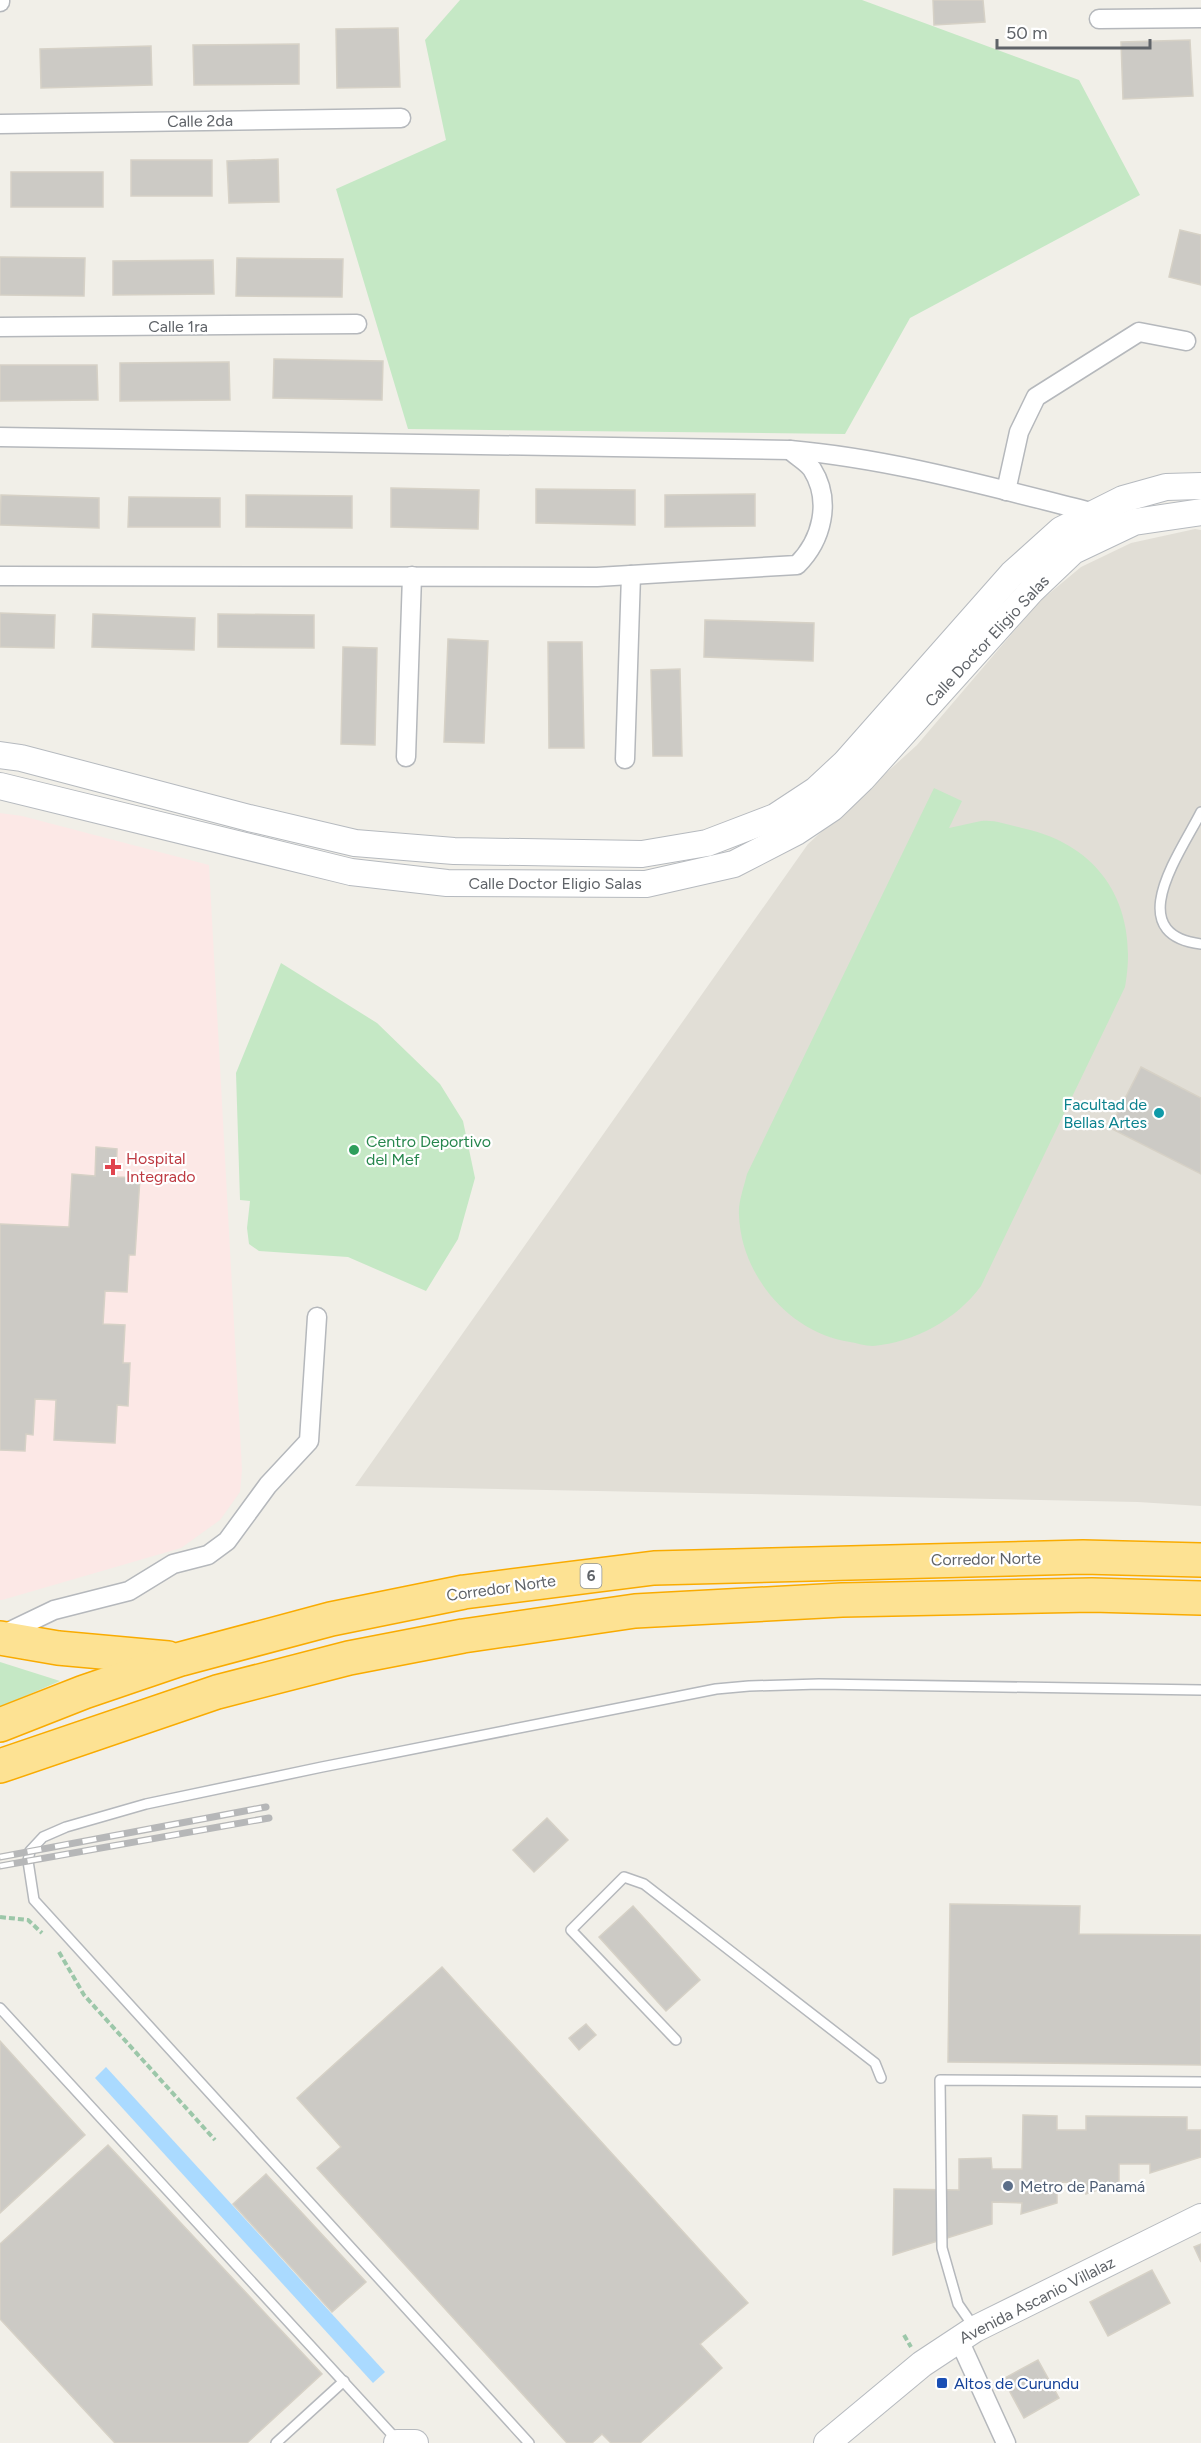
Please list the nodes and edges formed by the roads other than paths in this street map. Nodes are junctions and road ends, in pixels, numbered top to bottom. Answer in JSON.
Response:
{"nodes":[{"id":1,"x":1201,"y":18,"type":"edge"},
{"id":2,"x":1099,"y":19,"type":"dead end"},
{"id":3,"x":401,"y":117,"type":"dead end"},
{"id":4,"x":0,"y":124,"type":"edge"},
{"id":5,"x":357,"y":324,"type":"dead end"},
{"id":6,"x":0,"y":327,"type":"edge"},
{"id":7,"x":1186,"y":341,"type":"dead end"},
{"id":8,"x":0,"y":437,"type":"edge"},
{"id":9,"x":790,"y":450,"type":"junction"},
{"id":10,"x":1201,"y":486,"type":"edge"},
{"id":11,"x":1006,"y":491,"type":"junction"},
{"id":12,"x":1201,"y":512,"type":"edge"},
{"id":13,"x":1095,"y":513,"type":"junction"},
{"id":14,"x":631,"y":575,"type":"junction"},
{"id":15,"x":0,"y":576,"type":"edge"},
{"id":16,"x":412,"y":576,"type":"junction"},
{"id":17,"x":0,"y":755,"type":"edge"},
{"id":18,"x":406,"y":757,"type":"dead end"},
{"id":19,"x":625,"y":759,"type":"dead end"},
{"id":20,"x":0,"y":786,"type":"edge"},
{"id":21,"x":1201,"y":812,"type":"edge"},
{"id":22,"x":1201,"y":944,"type":"edge"},
{"id":23,"x":317,"y":1317,"type":"dead end"},
{"id":24,"x":1201,"y":1560,"type":"edge"},
{"id":25,"x":1201,"y":1598,"type":"edge"},
{"id":26,"x":0,"y":1637,"type":"edge"},
{"id":27,"x":181,"y":1659,"type":"junction"},
{"id":28,"x":1201,"y":1690,"type":"edge"},
{"id":29,"x":0,"y":1725,"type":"edge"},
{"id":30,"x":0,"y":1766,"type":"edge"},
{"id":31,"x":0,"y":2008,"type":"edge"},
{"id":32,"x":676,"y":2040,"type":"dead end"},
{"id":33,"x":881,"y":2078,"type":"dead end"},
{"id":34,"x":1201,"y":2082,"type":"edge"},
{"id":35,"x":1201,"y":2217,"type":"edge"},
{"id":36,"x":967,"y":2335,"type":"junction"},
{"id":37,"x":344,"y":2381,"type":"junction"},
{"id":38,"x":276,"y":2443,"type":"edge"},
{"id":39,"x":398,"y":2443,"type":"edge"},
{"id":40,"x":415,"y":2443,"type":"edge"},
{"id":41,"x":530,"y":2443,"type":"edge"},
{"id":42,"x":827,"y":2443,"type":"edge"},
{"id":43,"x":1006,"y":2443,"type":"edge"}],
"edges":[{"from":1,"to":2,"type":"street"},
{"from":3,"to":4,"type":"street","name":"Calle 2da"},
{"from":5,"to":6,"type":"street","name":"Calle 1ra"},
{"from":7,"to":11,"type":"street"},
{"from":8,"to":9,"type":"street"},
{"from":9,"to":11,"type":"street"},
{"from":9,"to":14,"type":"street"},
{"from":10,"to":13,"type":"street","name":"Calle Doctor Eligio Salas"},
{"from":11,"to":13,"type":"street"},
{"from":12,"to":20,"type":"street","name":"Calle Doctor Eligio Salas"},
{"from":13,"to":17,"type":"street","name":"Calle Doctor Eligio Salas"},
{"from":14,"to":16,"type":"street"},
{"from":14,"to":19,"type":"street"},
{"from":15,"to":16,"type":"street"},
{"from":16,"to":18,"type":"street"},
{"from":21,"to":22,"type":"lane"},
{"from":23,"to":26,"type":"street"},
{"from":24,"to":27,"type":"highway","name":"Corredor Norte","number":"6"},
{"from":25,"to":30,"type":"highway"},
{"from":26,"to":27,"type":"highway"},
{"from":27,"to":29,"type":"highway","name":"Corredor Norte","number":"6"},
{"from":28,"to":41,"type":"lane"},
{"from":31,"to":37,"type":"lane"},
{"from":32,"to":33,"type":"lane"},
{"from":34,"to":36,"type":"lane"},
{"from":35,"to":36,"type":"street","name":"Avenida Ascanio Villalaz"},
{"from":36,"to":42,"type":"street","name":"Avenida Ascanio Villalaz"},
{"from":36,"to":43,"type":"street"},
{"from":37,"to":38,"type":"lane"},
{"from":37,"to":39,"type":"lane"},
{"from":39,"to":40,"type":"street"}]}
